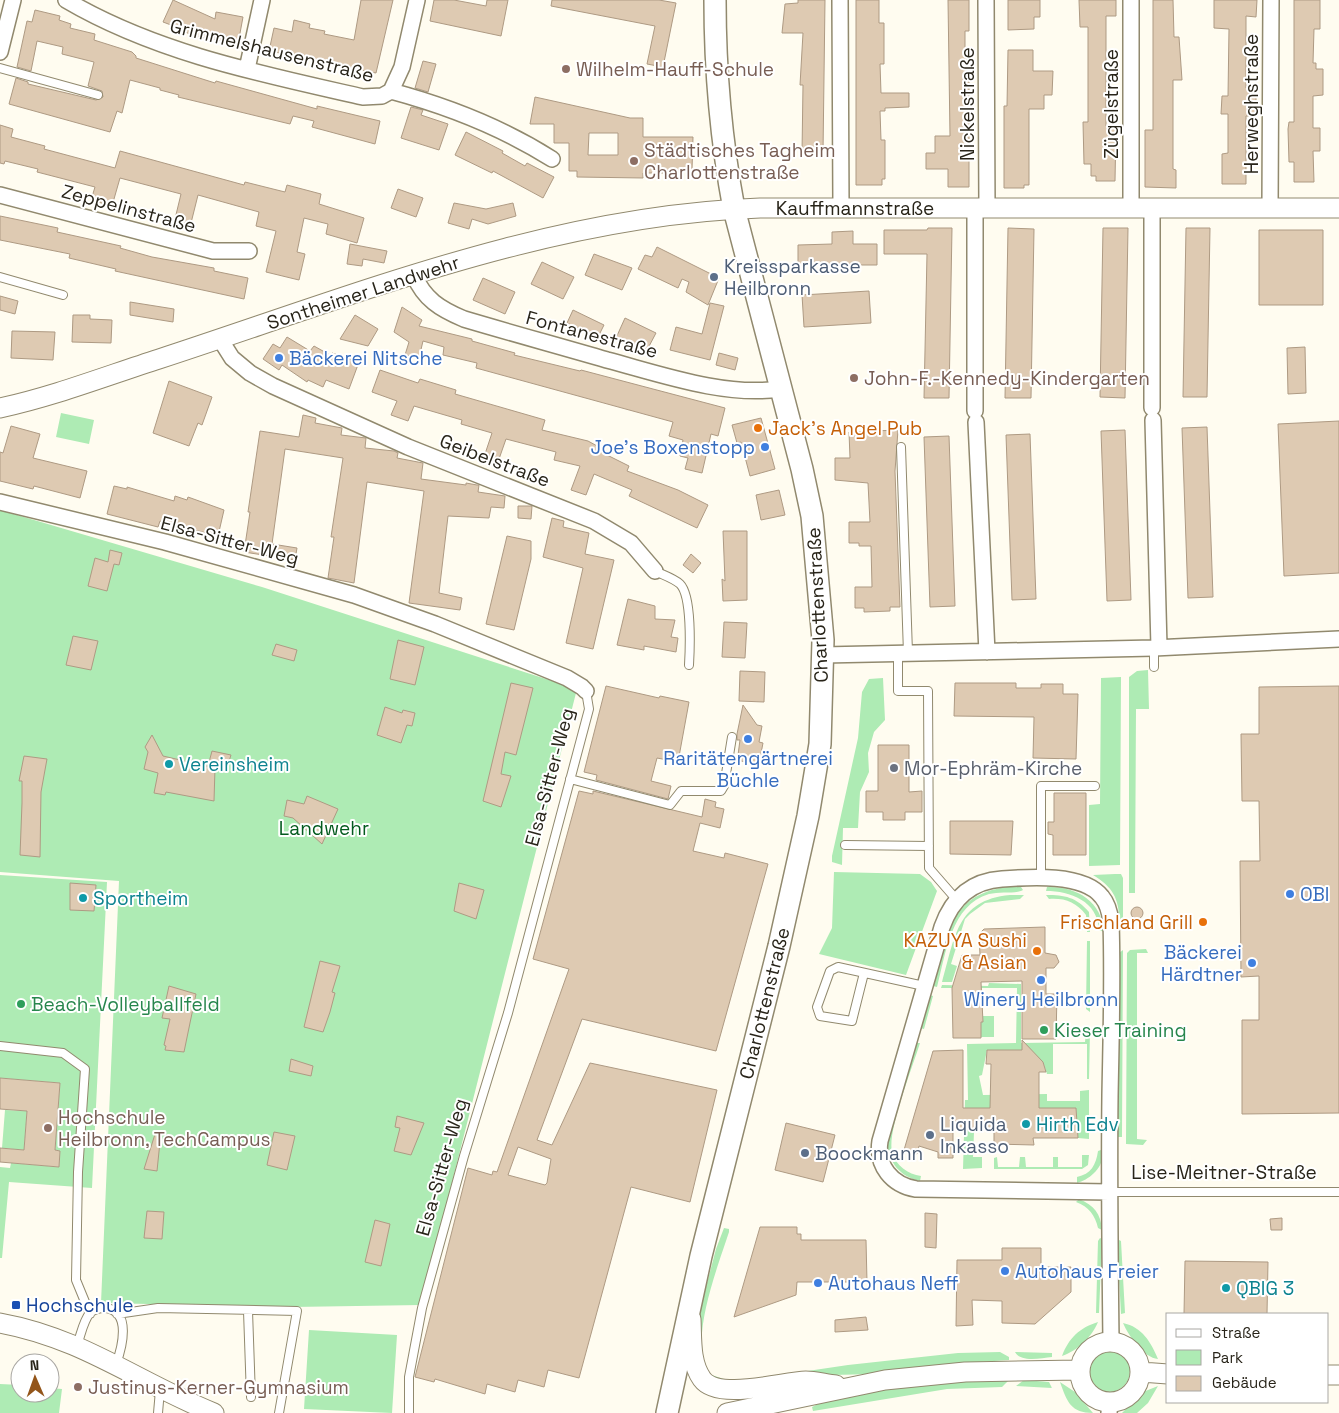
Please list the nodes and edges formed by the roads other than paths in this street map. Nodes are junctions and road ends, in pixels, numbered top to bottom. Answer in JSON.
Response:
{"nodes":[{"id":1,"x":13,"y":0,"type":"edge"},
{"id":2,"x":66,"y":0,"type":"edge"},
{"id":3,"x":262,"y":0,"type":"edge"},
{"id":4,"x":417,"y":0,"type":"edge"},
{"id":5,"x":715,"y":0,"type":"edge"},
{"id":6,"x":840,"y":0,"type":"edge"},
{"id":7,"x":986,"y":0,"type":"edge"},
{"id":8,"x":1131,"y":0,"type":"edge"},
{"id":9,"x":1271,"y":0,"type":"edge"},
{"id":10,"x":0,"y":52,"type":"edge"},
{"id":11,"x":0,"y":68,"type":"edge"},
{"id":12,"x":247,"y":69,"type":"junction"},
{"id":13,"x":391,"y":92,"type":"junction"},
{"id":14,"x":98,"y":95,"type":"dead end"},
{"id":15,"x":552,"y":159,"type":"dead end"},
{"id":16,"x":0,"y":195,"type":"edge"},
{"id":17,"x":841,"y":208,"type":"junction"},
{"id":18,"x":1152,"y":208,"type":"junction"},
{"id":19,"x":1270,"y":208,"type":"junction"},
{"id":20,"x":1339,"y":208,"type":"edge"},
{"id":21,"x":734,"y":209,"type":"junction"},
{"id":22,"x":981,"y":209,"type":"junction"},
{"id":23,"x":1131,"y":209,"type":"junction"},
{"id":24,"x":248,"y":251,"type":"dead end"},
{"id":25,"x":414,"y":275,"type":"junction"},
{"id":26,"x":0,"y":277,"type":"edge"},
{"id":27,"x":63,"y":295,"type":"dead end"},
{"id":28,"x":220,"y":339,"type":"junction"},
{"id":29,"x":779,"y":389,"type":"junction"},
{"id":30,"x":0,"y":408,"type":"edge"},
{"id":31,"x":901,"y":448,"type":"dead end"},
{"id":32,"x":0,"y":502,"type":"edge"},
{"id":33,"x":655,"y":571,"type":"joint"},
{"id":34,"x":1339,"y":639,"type":"edge"},
{"id":35,"x":1157,"y":648,"type":"junction"},
{"id":36,"x":987,"y":652,"type":"junction"},
{"id":37,"x":903,"y":653,"type":"junction"},
{"id":38,"x":824,"y":654,"type":"junction"},
{"id":39,"x":689,"y":665,"type":"dead end"},
{"id":40,"x":1154,"y":667,"type":"dead end"},
{"id":41,"x":586,"y":691,"type":"joint"},
{"id":42,"x":732,"y":737,"type":"dead end"},
{"id":43,"x":570,"y":779,"type":"junction"},
{"id":44,"x":1096,"y":786,"type":"dead end"},
{"id":45,"x":845,"y":845,"type":"dead end"},
{"id":46,"x":929,"y":846,"type":"junction"},
{"id":47,"x":1041,"y":879,"type":"junction"},
{"id":48,"x":956,"y":899,"type":"junction"},
{"id":49,"x":864,"y":973,"type":"junction"},
{"id":50,"x":924,"y":986,"type":"junction"},
{"id":51,"x":0,"y":1046,"type":"edge"},
{"id":52,"x":1109,"y":1192,"type":"junction"},
{"id":53,"x":1339,"y":1192,"type":"edge"},
{"id":54,"x":690,"y":1300,"type":"junction"},
{"id":55,"x":248,"y":1311,"type":"junction"},
{"id":56,"x":90,"y":1314,"type":"junction"},
{"id":57,"x":116,"y":1314,"type":"junction"},
{"id":58,"x":0,"y":1324,"type":"edge"},
{"id":59,"x":1111,"y":1341,"type":"junction"},
{"id":60,"x":78,"y":1346,"type":"junction"},
{"id":61,"x":116,"y":1364,"type":"junction"},
{"id":62,"x":1080,"y":1370,"type":"junction"},
{"id":63,"x":1141,"y":1372,"type":"junction"},
{"id":64,"x":1166,"y":1374,"type":"edge"},
{"id":65,"x":850,"y":1387,"type":"junction"},
{"id":66,"x":160,"y":1388,"type":"junction"},
{"id":67,"x":251,"y":1397,"type":"dead end"},
{"id":68,"x":1109,"y":1408,"type":"edge"},
{"id":69,"x":158,"y":1413,"type":"edge"},
{"id":70,"x":214,"y":1413,"type":"edge"},
{"id":71,"x":279,"y":1413,"type":"edge"},
{"id":72,"x":409,"y":1413,"type":"edge"},
{"id":73,"x":666,"y":1413,"type":"edge"},
{"id":74,"x":735,"y":1413,"type":"edge"}],
"edges":[{"from":1,"to":10,"type":"street"},
{"from":2,"to":12,"type":"street","name":"Grimmelshausenstraße"},
{"from":3,"to":12,"type":"street"},
{"from":4,"to":13,"type":"street"},
{"from":5,"to":21,"type":"main road","name":"Charlottenstraße"},
{"from":6,"to":17,"type":"street"},
{"from":7,"to":22,"type":"street","name":"Nickelstraße"},
{"from":8,"to":23,"type":"street","name":"Zügelstraße"},
{"from":9,"to":19,"type":"street","name":"Herweghstraße"},
{"from":11,"to":14,"type":"lane"},
{"from":12,"to":13,"type":"street","name":"Grimmelshausenstraße"},
{"from":13,"to":15,"type":"street","name":"Grimmelshausenstraße"},
{"from":16,"to":24,"type":"street","name":"Zeppelinstraße"},
{"from":17,"to":21,"type":"street","name":"Kauffmannstraße"},
{"from":17,"to":22,"type":"street","name":"Kauffmannstraße"},
{"from":18,"to":19,"type":"street","name":"Kauffmannstraße"},
{"from":18,"to":23,"type":"street","name":"Kauffmannstraße"},
{"from":18,"to":35,"type":"street"},
{"from":19,"to":20,"type":"street","name":"Kauffmannstraße"},
{"from":21,"to":25,"type":"street","name":"Sontheimer Landwehr"},
{"from":21,"to":29,"type":"main road","name":"Charlottenstraße"},
{"from":22,"to":23,"type":"street","name":"Kauffmannstraße"},
{"from":22,"to":36,"type":"street"},
{"from":25,"to":28,"type":"street","name":"Sontheimer Landwehr"},
{"from":25,"to":29,"type":"street","name":"Fontanestraße"},
{"from":26,"to":27,"type":"lane"},
{"from":28,"to":30,"type":"street","name":"Sontheimer Landwehr"},
{"from":28,"to":33,"type":"street","name":"Geibelstraße"},
{"from":29,"to":38,"type":"main road","name":"Charlottenstraße"},
{"from":31,"to":37,"type":"lane"},
{"from":32,"to":41,"type":"street","name":"Elsa-Sitter-Weg"},
{"from":33,"to":39,"type":"lane","name":"Geibelstraße"},
{"from":34,"to":35,"type":"street"},
{"from":35,"to":36,"type":"street"},
{"from":35,"to":40,"type":"lane"},
{"from":36,"to":37,"type":"street"},
{"from":37,"to":38,"type":"street"},
{"from":37,"to":46,"type":"lane"},
{"from":38,"to":54,"type":"main road","name":"Charlottenstraße"},
{"from":41,"to":43,"type":"lane","name":"Elsa-Sitter-Weg"},
{"from":42,"to":43,"type":"lane"},
{"from":43,"to":72,"type":"lane","name":"Elsa-Sitter-Weg"},
{"from":44,"to":47,"type":"lane"},
{"from":45,"to":46,"type":"lane"},
{"from":46,"to":48,"type":"lane"},
{"from":47,"to":48,"type":"street","name":"Lise-Meitner-Straße"},
{"from":47,"to":52,"type":"street","name":"Lise-Meitner-Straße"},
{"from":48,"to":50,"type":"street","name":"Lise-Meitner-Straße"},
{"from":49,"to":49,"type":"lane"},
{"from":49,"to":50,"type":"lane"},
{"from":50,"to":52,"type":"street","name":"Lise-Meitner-Straße"},
{"from":51,"to":56,"type":"lane"},
{"from":52,"to":53,"type":"lane","name":"Lise-Meitner-Straße"},
{"from":52,"to":59,"type":"street","name":"Lise-Meitner-Straße"},
{"from":54,"to":65,"type":"street"},
{"from":54,"to":73,"type":"main road","name":"Charlottenstraße"},
{"from":55,"to":57,"type":"lane"},
{"from":55,"to":67,"type":"lane"},
{"from":55,"to":71,"type":"lane"},
{"from":56,"to":57,"type":"lane"},
{"from":56,"to":60,"type":"lane"},
{"from":57,"to":61,"type":"lane"},
{"from":58,"to":60,"type":"street"},
{"from":59,"to":62,"type":"street"},
{"from":59,"to":63,"type":"street"},
{"from":60,"to":61,"type":"street"},
{"from":61,"to":66,"type":"street"},
{"from":62,"to":65,"type":"street"},
{"from":62,"to":68,"type":"street"},
{"from":63,"to":64,"type":"street"},
{"from":63,"to":68,"type":"street"},
{"from":65,"to":74,"type":"street"},
{"from":66,"to":69,"type":"lane"},
{"from":66,"to":70,"type":"street"}]}
